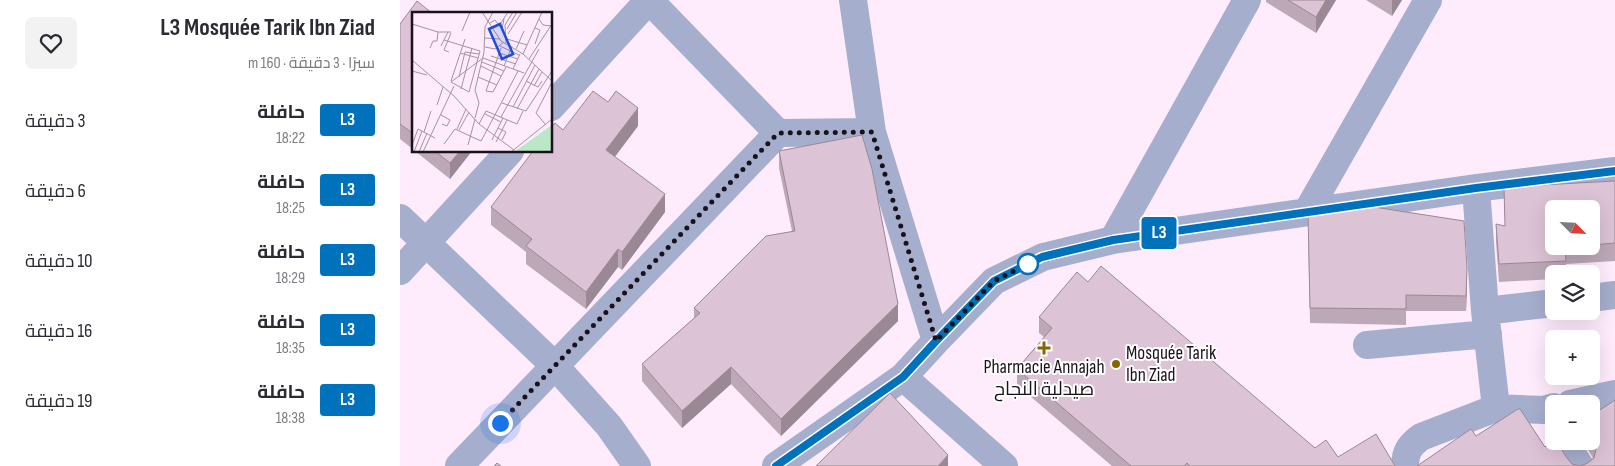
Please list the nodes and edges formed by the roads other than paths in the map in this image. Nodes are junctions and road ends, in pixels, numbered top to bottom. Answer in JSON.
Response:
{"nodes":[{"id":1,"x":649,"y":0,"type":"edge"},
{"id":2,"x":853,"y":0,"type":"edge"},
{"id":3,"x":1247,"y":0,"type":"edge"},
{"id":4,"x":1428,"y":0,"type":"edge"},
{"id":5,"x":552,"y":106,"type":"edge"},
{"id":6,"x":872,"y":132,"type":"junction"},
{"id":7,"x":778,"y":133,"type":"junction"},
{"id":8,"x":509,"y":152,"type":"edge"},
{"id":9,"x":1615,"y":171,"type":"edge"},
{"id":10,"x":1476,"y":188,"type":"junction"},
{"id":11,"x":1307,"y":212,"type":"junction"},
{"id":12,"x":400,"y":218,"type":"edge"},
{"id":13,"x":1113,"y":240,"type":"junction"},
{"id":14,"x":426,"y":243,"type":"junction"},
{"id":15,"x":400,"y":271,"type":"edge"},
{"id":16,"x":1615,"y":295,"type":"edge"},
{"id":17,"x":1600,"y":297,"type":"edge"},
{"id":18,"x":1545,"y":306,"type":"edge"},
{"id":19,"x":1486,"y":323,"type":"junction"},
{"id":20,"x":936,"y":341,"type":"junction"},
{"id":21,"x":1367,"y":345,"type":"dead end"},
{"id":22,"x":555,"y":366,"type":"junction"},
{"id":23,"x":903,"y":377,"type":"junction"},
{"id":24,"x":1615,"y":394,"type":"edge"},
{"id":25,"x":1600,"y":398,"type":"edge"},
{"id":26,"x":1496,"y":408,"type":"junction"},
{"id":27,"x":1545,"y":410,"type":"edge"},
{"id":28,"x":1570,"y":450,"type":"edge"},
{"id":29,"x":459,"y":466,"type":"edge"},
{"id":30,"x":637,"y":466,"type":"edge"},
{"id":31,"x":776,"y":466,"type":"edge"},
{"id":32,"x":1002,"y":466,"type":"edge"},
{"id":33,"x":1405,"y":466,"type":"edge"},
{"id":34,"x":1580,"y":466,"type":"edge"}],
"edges":[{"from":1,"to":5,"type":"street"},
{"from":1,"to":7,"type":"street"},
{"from":2,"to":6,"type":"street"},
{"from":3,"to":13,"type":"street"},
{"from":4,"to":11,"type":"street"},
{"from":6,"to":7,"type":"street"},
{"from":6,"to":20,"type":"street"},
{"from":7,"to":22,"type":"street"},
{"from":8,"to":14,"type":"street"},
{"from":9,"to":10,"type":"street"},
{"from":10,"to":11,"type":"street"},
{"from":10,"to":19,"type":"street"},
{"from":11,"to":13,"type":"street"},
{"from":12,"to":14,"type":"street"},
{"from":13,"to":20,"type":"street"},
{"from":14,"to":15,"type":"street"},
{"from":14,"to":22,"type":"street"},
{"from":16,"to":17,"type":"street"},
{"from":18,"to":19,"type":"street"},
{"from":19,"to":21,"type":"street"},
{"from":19,"to":26,"type":"street"},
{"from":20,"to":23,"type":"street"},
{"from":22,"to":29,"type":"street"},
{"from":22,"to":30,"type":"street"},
{"from":23,"to":31,"type":"street"},
{"from":23,"to":32,"type":"street"},
{"from":24,"to":25,"type":"street"},
{"from":26,"to":27,"type":"street"},
{"from":26,"to":33,"type":"street"},
{"from":28,"to":34,"type":"street"}]}
